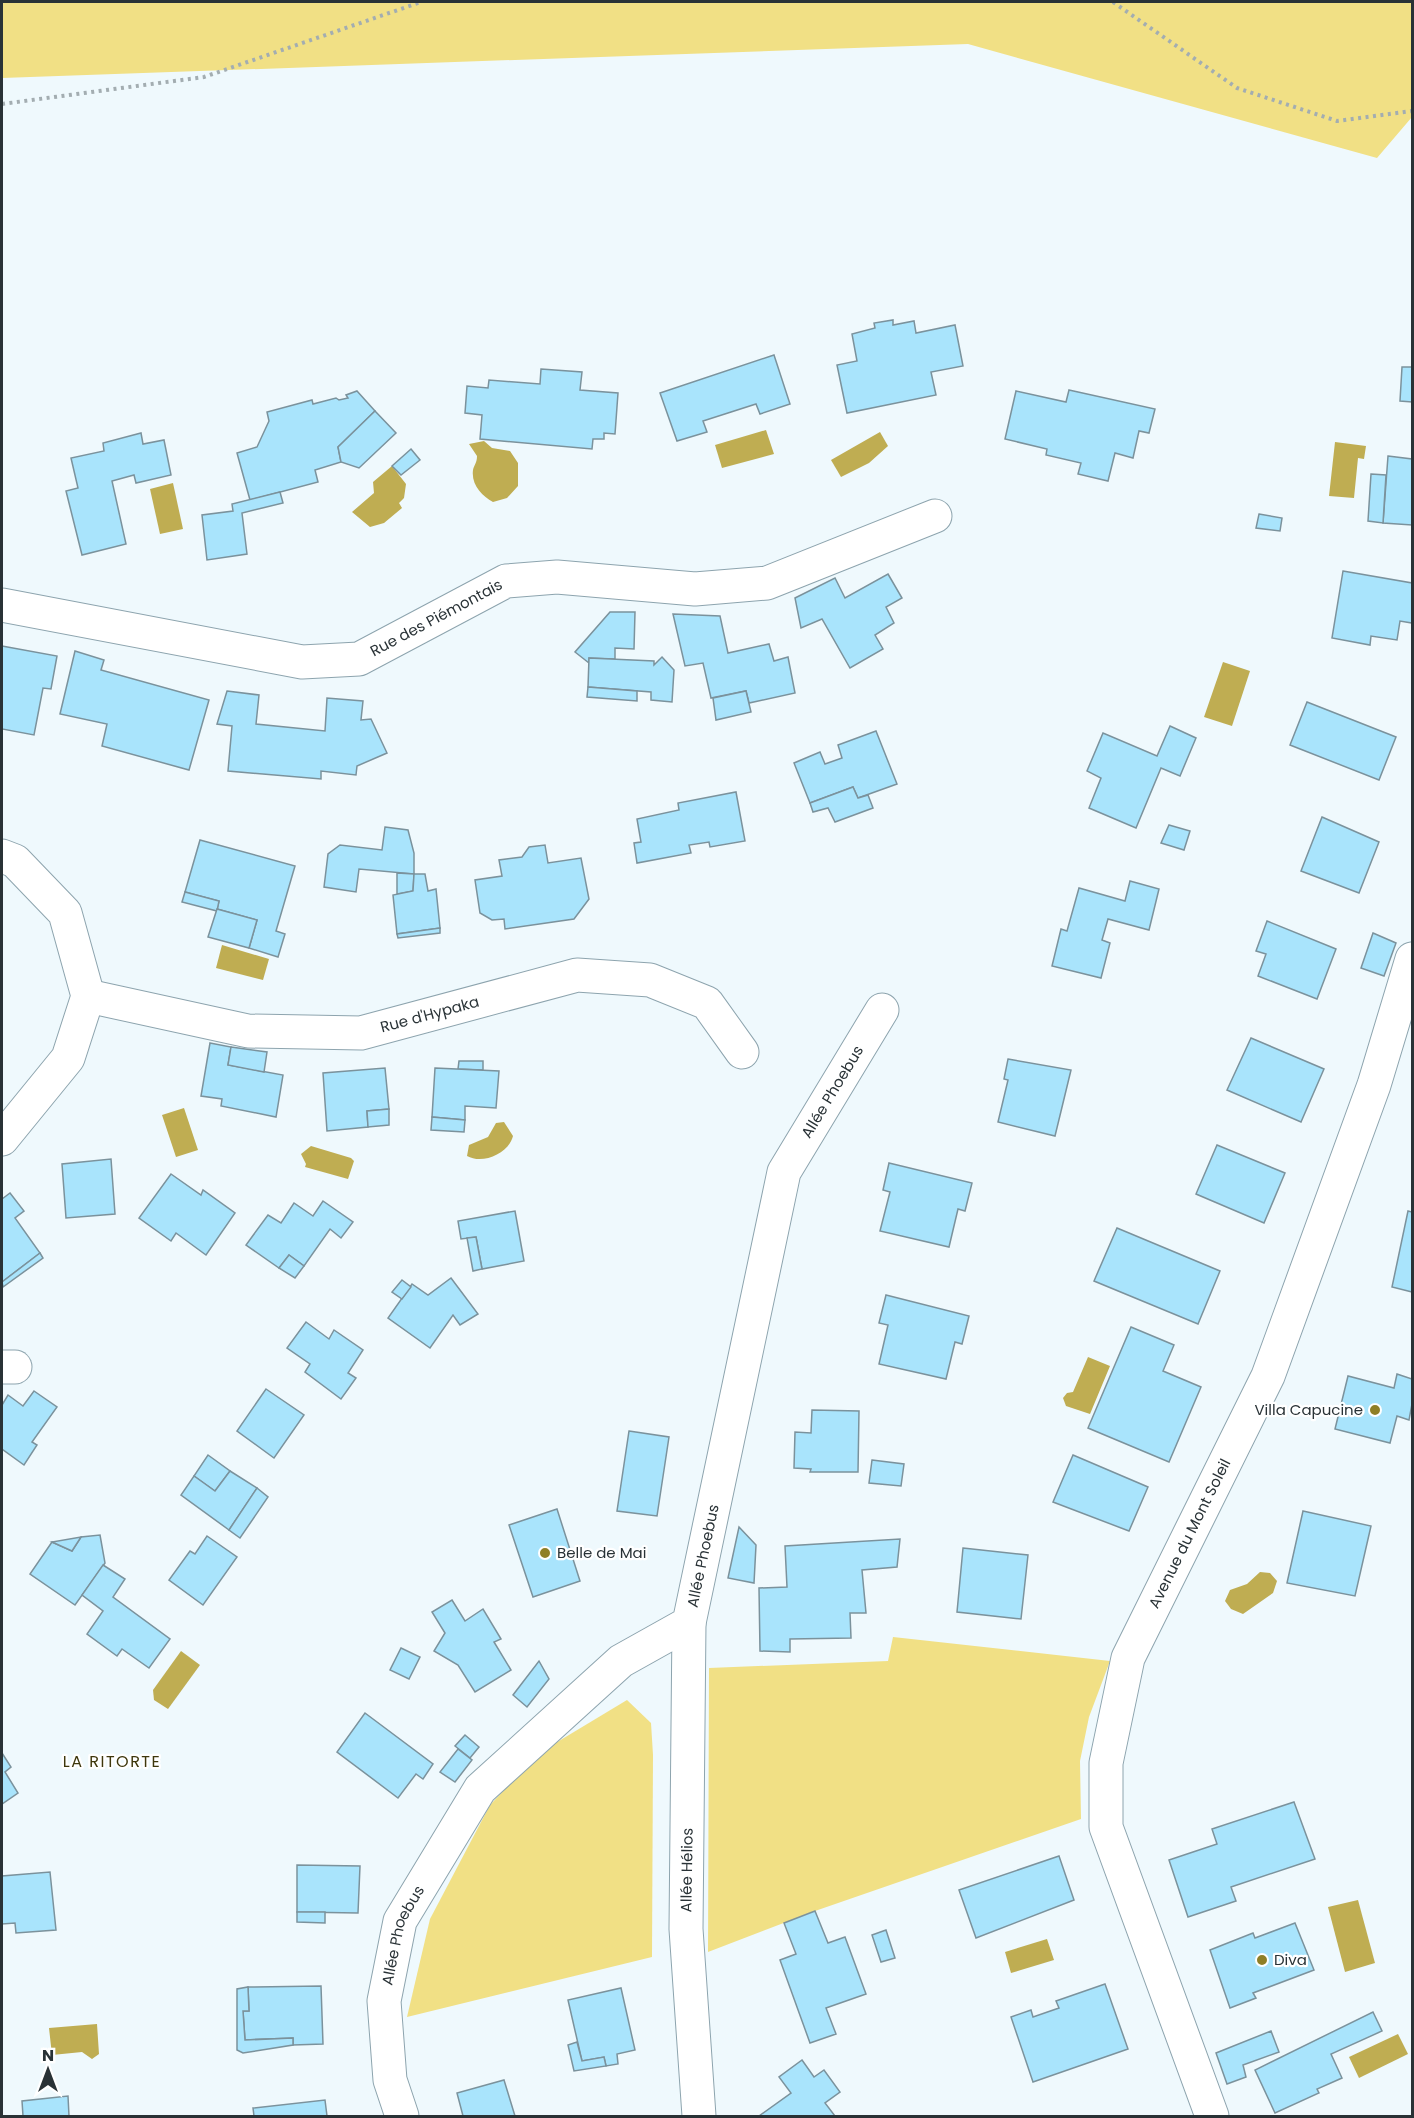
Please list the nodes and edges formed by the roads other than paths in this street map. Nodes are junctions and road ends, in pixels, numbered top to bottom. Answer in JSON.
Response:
{"nodes":[{"id":1,"x":935,"y":516,"type":"dead end"},
{"id":2,"x":2,"y":605,"type":"edge"},
{"id":3,"x":2,"y":856,"type":"edge"},
{"id":4,"x":1413,"y":959,"type":"edge"},
{"id":5,"x":88,"y":996,"type":"junction"},
{"id":6,"x":882,"y":1010,"type":"dead end"},
{"id":7,"x":742,"y":1052,"type":"dead end"},
{"id":8,"x":2,"y":1139,"type":"edge"},
{"id":9,"x":689,"y":1623,"type":"junction"},
{"id":10,"x":402,"y":2116,"type":"edge"},
{"id":11,"x":699,"y":2116,"type":"edge"},
{"id":12,"x":1212,"y":2116,"type":"edge"}],
"edges":[{"from":1,"to":2,"type":"street","name":"Rue des Piémontais"},
{"from":3,"to":5,"type":"street"},
{"from":4,"to":12,"type":"street","name":"Avenue du Mont Soleil"},
{"from":5,"to":7,"type":"street","name":"Rue d'Hypaka"},
{"from":5,"to":8,"type":"street"},
{"from":6,"to":9,"type":"street","name":"Allée Phoebus"},
{"from":9,"to":10,"type":"street","name":"Allée Phoebus"},
{"from":9,"to":11,"type":"street","name":"Allée Hélios"}]}
